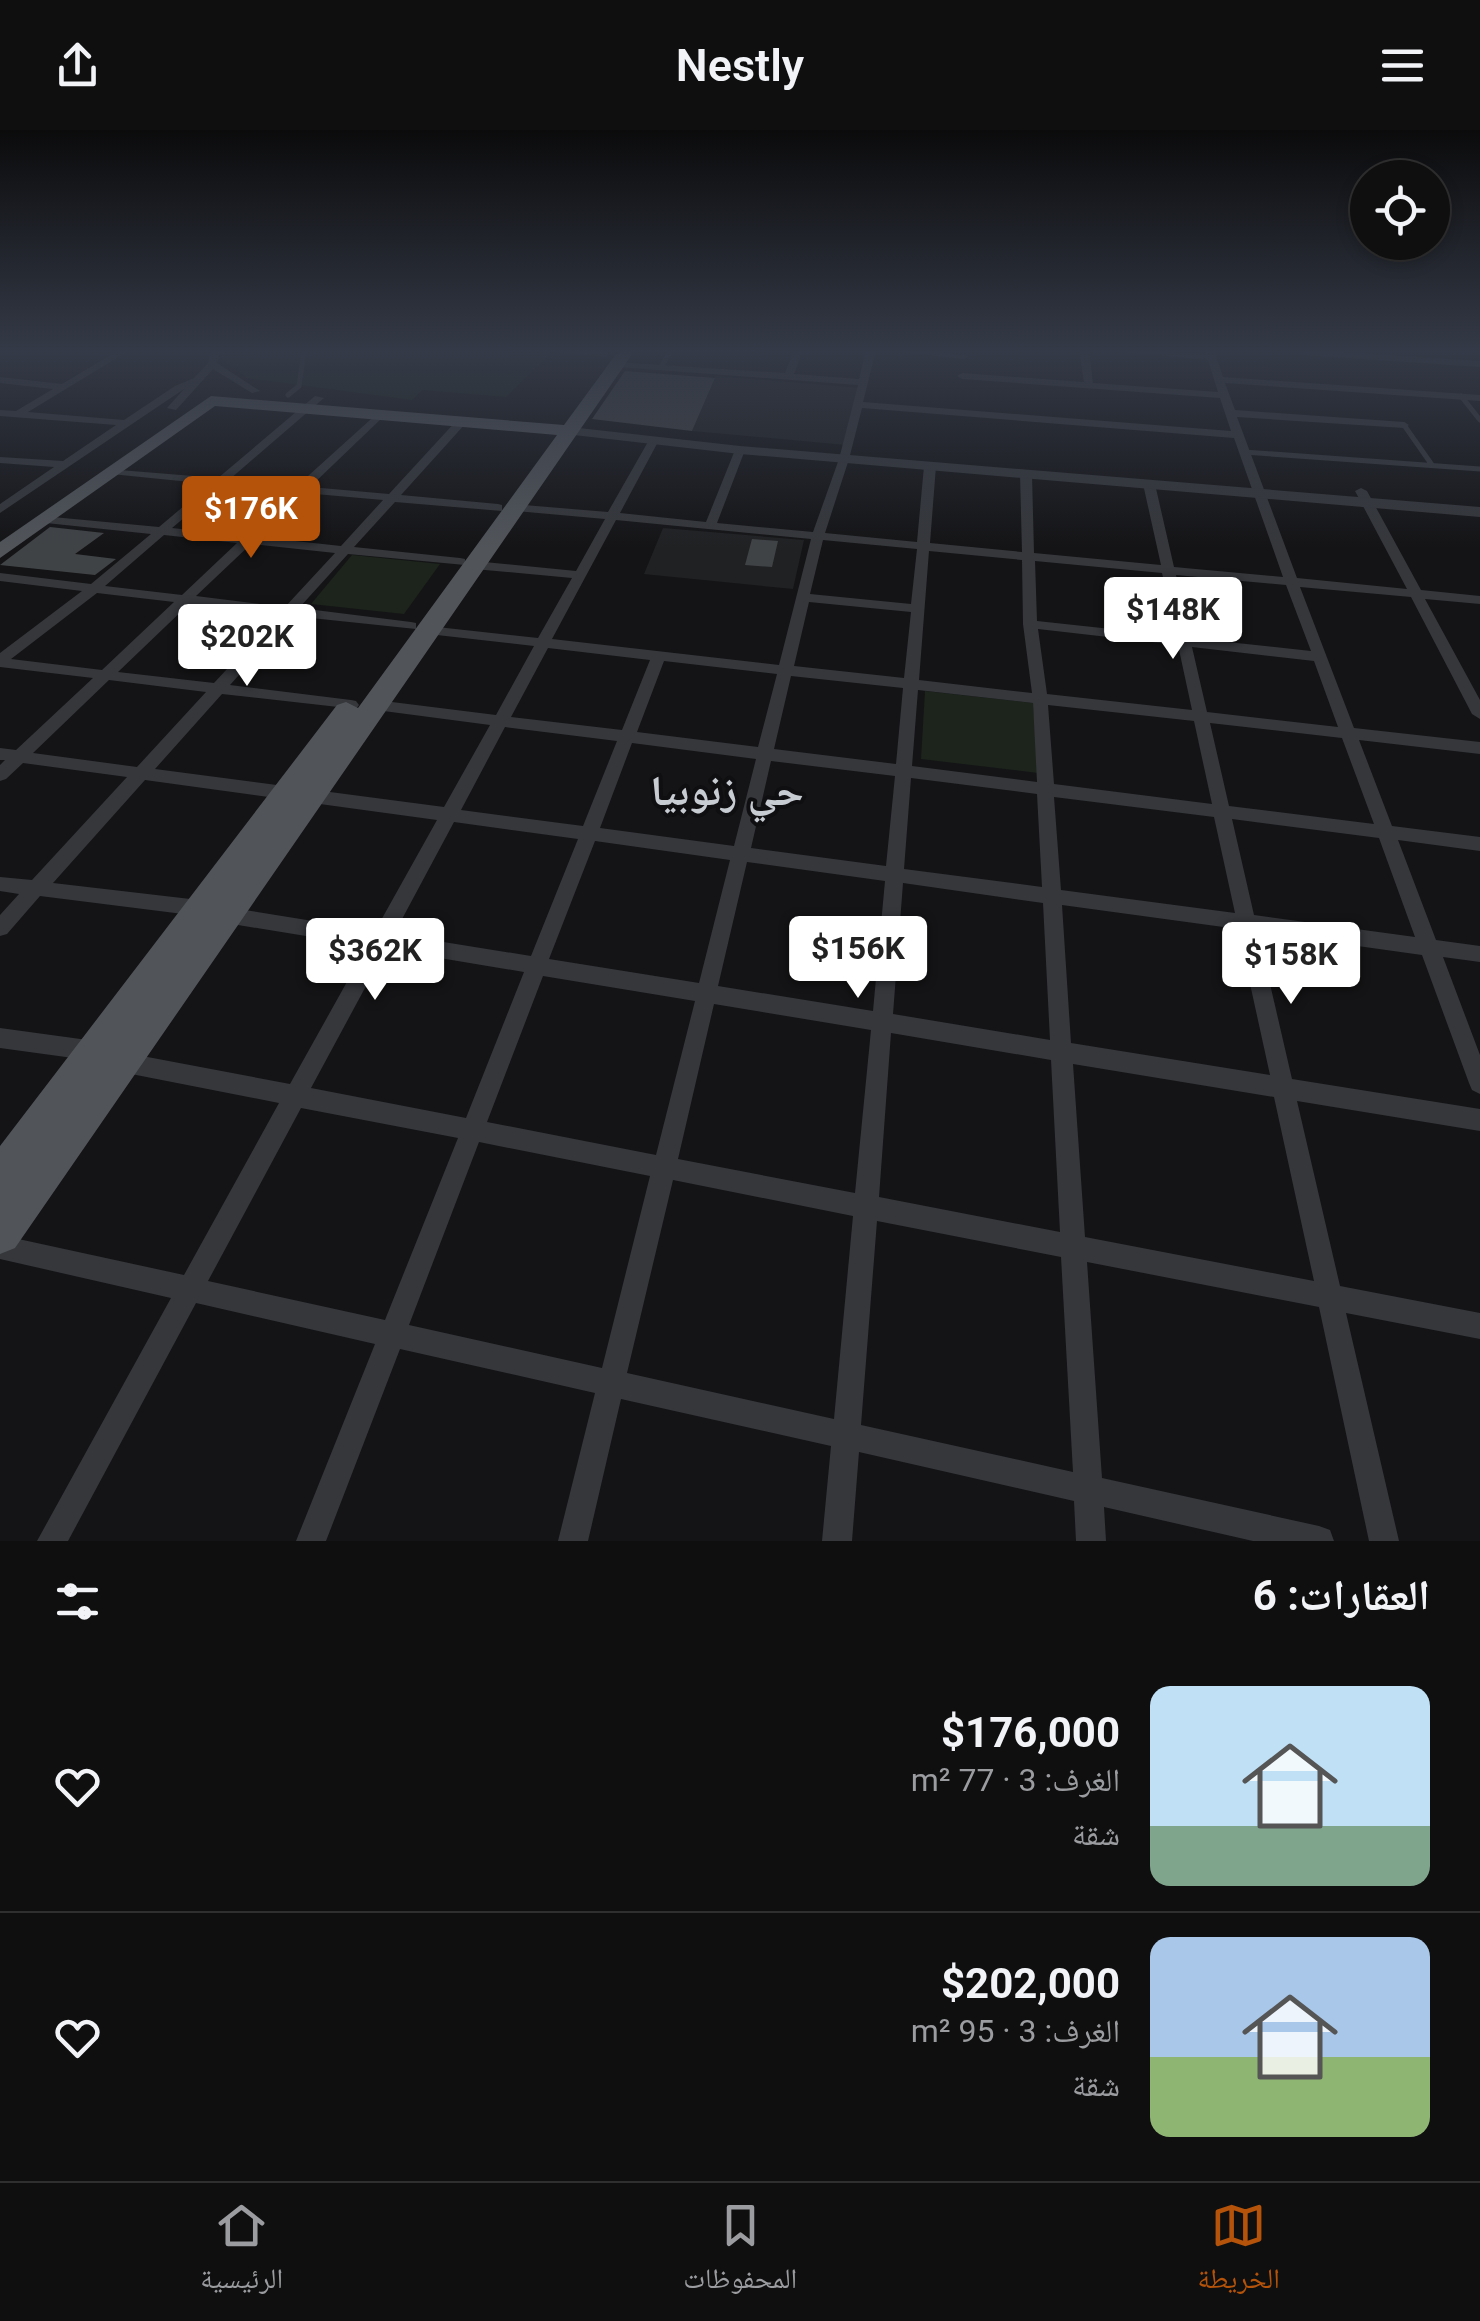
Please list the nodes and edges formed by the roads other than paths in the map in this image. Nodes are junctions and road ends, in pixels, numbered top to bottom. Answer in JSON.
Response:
{"nodes":[{"id":1,"x":30,"y":416,"type":"edge"},
{"id":2,"x":137,"y":416,"type":"edge"},
{"id":3,"x":161,"y":416,"type":"edge"},
{"id":4,"x":177,"y":416,"type":"edge"},
{"id":5,"x":297,"y":416,"type":"edge"},
{"id":6,"x":378,"y":416,"type":"edge"},
{"id":7,"x":399,"y":416,"type":"edge"},
{"id":8,"x":460,"y":416,"type":"edge"},
{"id":9,"x":571,"y":416,"type":"edge"},
{"id":10,"x":854,"y":416,"type":"edge"},
{"id":11,"x":1006,"y":416,"type":"edge"},
{"id":12,"x":1231,"y":416,"type":"edge"},
{"id":13,"x":1271,"y":416,"type":"edge"},
{"id":14,"x":1397,"y":416,"type":"edge"},
{"id":15,"x":462,"y":422,"type":"junction"},
{"id":16,"x":127,"y":423,"type":"junction"},
{"id":17,"x":564,"y":425,"type":"junction"},
{"id":18,"x":1404,"y":425,"type":"junction"},
{"id":19,"x":1238,"y":435,"type":"junction"},
{"id":20,"x":654,"y":440,"type":"junction"},
{"id":21,"x":740,"y":450,"type":"junction"},
{"id":22,"x":1244,"y":452,"type":"junction"},
{"id":23,"x":845,"y":453,"type":"junction"},
{"id":24,"x":0,"y":460,"type":"edge"},
{"id":25,"x":65,"y":465,"type":"junction"},
{"id":26,"x":1432,"y":465,"type":"junction"},
{"id":27,"x":930,"y":466,"type":"junction"},
{"id":28,"x":1480,"y":469,"type":"edge"},
{"id":29,"x":112,"y":471,"type":"junction"},
{"id":30,"x":1026,"y":474,"type":"junction"},
{"id":31,"x":1148,"y":479,"type":"junction"},
{"id":32,"x":218,"y":481,"type":"junction"},
{"id":33,"x":1256,"y":488,"type":"junction"},
{"id":34,"x":300,"y":489,"type":"junction"},
{"id":35,"x":1364,"y":497,"type":"junction"},
{"id":36,"x":391,"y":498,"type":"junction"},
{"id":37,"x":1480,"y":500,"type":"edge"},
{"id":38,"x":1,"y":508,"type":"edge"},
{"id":39,"x":507,"y":508,"type":"junction"},
{"id":40,"x":1480,"y":512,"type":"edge"},
{"id":41,"x":612,"y":516,"type":"junction"},
{"id":42,"x":46,"y":519,"type":"junction"},
{"id":43,"x":710,"y":526,"type":"junction"},
{"id":44,"x":0,"y":528,"type":"edge"},
{"id":45,"x":159,"y":531,"type":"junction"},
{"id":46,"x":818,"y":536,"type":"junction"},
{"id":47,"x":247,"y":540,"type":"junction"},
{"id":48,"x":922,"y":546,"type":"junction"},
{"id":49,"x":344,"y":550,"type":"junction"},
{"id":50,"x":0,"y":552,"type":"edge"},
{"id":51,"x":1031,"y":557,"type":"junction"},
{"id":52,"x":467,"y":563,"type":"junction"},
{"id":53,"x":1167,"y":570,"type":"junction"},
{"id":54,"x":580,"y":575,"type":"junction"},
{"id":55,"x":0,"y":577,"type":"edge"},
{"id":56,"x":1291,"y":582,"type":"junction"},
{"id":57,"x":93,"y":588,"type":"junction"},
{"id":58,"x":1416,"y":594,"type":"junction"},
{"id":59,"x":806,"y":598,"type":"junction"},
{"id":60,"x":1480,"y":600,"type":"edge"},
{"id":61,"x":182,"y":602,"type":"junction"},
{"id":62,"x":918,"y":609,"type":"junction"},
{"id":63,"x":286,"y":614,"type":"junction"},
{"id":64,"x":1030,"y":624,"type":"junction"},
{"id":65,"x":419,"y":628,"type":"junction"},
{"id":66,"x":1183,"y":641,"type":"junction"},
{"id":67,"x":543,"y":643,"type":"junction"},
{"id":68,"x":660,"y":656,"type":"junction"},
{"id":69,"x":1320,"y":657,"type":"junction"},
{"id":70,"x":0,"y":661,"type":"edge"},
{"id":71,"x":785,"y":670,"type":"junction"},
{"id":72,"x":105,"y":676,"type":"junction"},
{"id":73,"x":910,"y":684,"type":"junction"},
{"id":74,"x":216,"y":690,"type":"junction"},
{"id":75,"x":1040,"y":698,"type":"junction"},
{"id":76,"x":363,"y":705,"type":"junction"},
{"id":77,"x":1480,"y":714,"type":"edge"},
{"id":78,"x":1200,"y":716,"type":"junction"},
{"id":79,"x":500,"y":720,"type":"junction"},
{"id":80,"x":1348,"y":733,"type":"junction"},
{"id":81,"x":628,"y":737,"type":"junction"},
{"id":82,"x":1480,"y":748,"type":"edge"},
{"id":83,"x":0,"y":754,"type":"edge"},
{"id":84,"x":764,"y":754,"type":"junction"},
{"id":85,"x":20,"y":756,"type":"junction"},
{"id":86,"x":903,"y":771,"type":"junction"},
{"id":87,"x":141,"y":772,"type":"junction"},
{"id":88,"x":0,"y":776,"type":"edge"},
{"id":89,"x":1046,"y":789,"type":"junction"},
{"id":90,"x":299,"y":793,"type":"junction"},
{"id":91,"x":1221,"y":811,"type":"junction"},
{"id":92,"x":449,"y":814,"type":"junction"},
{"id":93,"x":1386,"y":832,"type":"junction"},
{"id":94,"x":590,"y":833,"type":"junction"},
{"id":95,"x":1480,"y":844,"type":"edge"},
{"id":96,"x":740,"y":854,"type":"junction"},
{"id":97,"x":894,"y":874,"type":"junction"},
{"id":98,"x":0,"y":884,"type":"edge"},
{"id":99,"x":34,"y":890,"type":"junction"},
{"id":100,"x":1052,"y":896,"type":"junction"},
{"id":101,"x":212,"y":912,"type":"junction"},
{"id":102,"x":1246,"y":922,"type":"junction"},
{"id":103,"x":0,"y":928,"type":"edge"},
{"id":104,"x":380,"y":940,"type":"junction"},
{"id":105,"x":1429,"y":948,"type":"junction"},
{"id":106,"x":1480,"y":954,"type":"edge"},
{"id":107,"x":538,"y":966,"type":"junction"},
{"id":108,"x":706,"y":994,"type":"junction"},
{"id":109,"x":882,"y":1022,"type":"junction"},
{"id":110,"x":0,"y":1038,"type":"edge"},
{"id":111,"x":1062,"y":1052,"type":"junction"},
{"id":112,"x":108,"y":1056,"type":"junction"},
{"id":113,"x":1480,"y":1083,"type":"edge"},
{"id":114,"x":1283,"y":1088,"type":"junction"},
{"id":115,"x":295,"y":1096,"type":"junction"},
{"id":116,"x":1480,"y":1120,"type":"edge"},
{"id":117,"x":472,"y":1130,"type":"junction"},
{"id":118,"x":664,"y":1167,"type":"junction"},
{"id":119,"x":0,"y":1179,"type":"edge"},
{"id":120,"x":866,"y":1206,"type":"junction"},
{"id":121,"x":0,"y":1233,"type":"edge"},
{"id":122,"x":0,"y":1246,"type":"edge"},
{"id":123,"x":1074,"y":1247,"type":"junction"},
{"id":124,"x":190,"y":1289,"type":"junction"},
{"id":125,"x":1330,"y":1297,"type":"junction"},
{"id":126,"x":1480,"y":1326,"type":"edge"},
{"id":127,"x":392,"y":1334,"type":"junction"},
{"id":128,"x":611,"y":1383,"type":"junction"},
{"id":129,"x":846,"y":1435,"type":"junction"},
{"id":130,"x":1088,"y":1489,"type":"junction"},
{"id":131,"x":52,"y":1541,"type":"edge"},
{"id":132,"x":311,"y":1541,"type":"edge"},
{"id":133,"x":573,"y":1541,"type":"edge"},
{"id":134,"x":837,"y":1541,"type":"edge"},
{"id":135,"x":1091,"y":1541,"type":"edge"},
{"id":136,"x":1319,"y":1541,"type":"edge"},
{"id":137,"x":1384,"y":1541,"type":"edge"}],
"edges":[{"from":1,"to":16,"type":"street"},
{"from":2,"to":16,"type":"street"},
{"from":3,"to":44,"type":"main road"},
{"from":4,"to":29,"type":"main road"},
{"from":5,"to":32,"type":"street"},
{"from":6,"to":34,"type":"street"},
{"from":7,"to":15,"type":"main road"},
{"from":8,"to":17,"type":"main road"},
{"from":9,"to":17,"type":"main road"},
{"from":10,"to":23,"type":"street"},
{"from":11,"to":19,"type":"street"},
{"from":12,"to":19,"type":"street"},
{"from":13,"to":18,"type":"street"},
{"from":14,"to":18,"type":"street"},
{"from":15,"to":17,"type":"main road"},
{"from":15,"to":36,"type":"street"},
{"from":16,"to":25,"type":"street"},
{"from":17,"to":20,"type":"street"},
{"from":17,"to":23,"type":"street"},
{"from":17,"to":39,"type":"main road"},
{"from":18,"to":26,"type":"lane"},
{"from":19,"to":22,"type":"street"},
{"from":20,"to":21,"type":"street"},
{"from":20,"to":41,"type":"street"},
{"from":21,"to":23,"type":"street"},
{"from":21,"to":43,"type":"street"},
{"from":22,"to":26,"type":"lane"},
{"from":22,"to":33,"type":"street"},
{"from":23,"to":27,"type":"street"},
{"from":23,"to":31,"type":"street"},
{"from":23,"to":46,"type":"street"},
{"from":24,"to":25,"type":"street"},
{"from":25,"to":38,"type":"street"},
{"from":26,"to":28,"type":"lane"},
{"from":27,"to":30,"type":"street"},
{"from":27,"to":48,"type":"street"},
{"from":29,"to":32,"type":"street"},
{"from":29,"to":42,"type":"main road"},
{"from":30,"to":31,"type":"street"},
{"from":30,"to":51,"type":"street"},
{"from":31,"to":33,"type":"street"},
{"from":31,"to":53,"type":"street"},
{"from":32,"to":34,"type":"street"},
{"from":32,"to":45,"type":"street"},
{"from":33,"to":35,"type":"street"},
{"from":33,"to":56,"type":"street"},
{"from":34,"to":36,"type":"street"},
{"from":34,"to":47,"type":"street"},
{"from":35,"to":37,"type":"street"},
{"from":35,"to":40,"type":"street"},
{"from":35,"to":58,"type":"street"},
{"from":36,"to":39,"type":"street"},
{"from":36,"to":49,"type":"street"},
{"from":39,"to":41,"type":"street"},
{"from":39,"to":52,"type":"main road"},
{"from":41,"to":43,"type":"street"},
{"from":41,"to":54,"type":"street"},
{"from":42,"to":45,"type":"street"},
{"from":42,"to":50,"type":"main road"},
{"from":43,"to":46,"type":"street"},
{"from":45,"to":47,"type":"street"},
{"from":45,"to":57,"type":"street"},
{"from":46,"to":48,"type":"street"},
{"from":46,"to":59,"type":"street"},
{"from":47,"to":49,"type":"street"},
{"from":47,"to":61,"type":"street"},
{"from":48,"to":51,"type":"street"},
{"from":48,"to":62,"type":"street"},
{"from":49,"to":52,"type":"street"},
{"from":49,"to":63,"type":"street"},
{"from":51,"to":53,"type":"street"},
{"from":51,"to":64,"type":"street"},
{"from":52,"to":54,"type":"street"},
{"from":52,"to":65,"type":"main road"},
{"from":53,"to":56,"type":"street"},
{"from":53,"to":66,"type":"street"},
{"from":54,"to":67,"type":"street"},
{"from":55,"to":57,"type":"street"},
{"from":56,"to":58,"type":"street"},
{"from":56,"to":69,"type":"street"},
{"from":57,"to":61,"type":"street"},
{"from":57,"to":70,"type":"street"},
{"from":58,"to":60,"type":"street"},
{"from":58,"to":77,"type":"street"},
{"from":59,"to":62,"type":"street"},
{"from":59,"to":71,"type":"street"},
{"from":61,"to":63,"type":"street"},
{"from":61,"to":72,"type":"street"},
{"from":62,"to":73,"type":"street"},
{"from":63,"to":65,"type":"street"},
{"from":63,"to":74,"type":"street"},
{"from":64,"to":66,"type":"street"},
{"from":64,"to":75,"type":"street"},
{"from":65,"to":67,"type":"street"},
{"from":65,"to":76,"type":"main road"},
{"from":66,"to":69,"type":"street"},
{"from":66,"to":78,"type":"street"},
{"from":67,"to":68,"type":"street"},
{"from":67,"to":79,"type":"street"},
{"from":68,"to":71,"type":"street"},
{"from":68,"to":81,"type":"street"},
{"from":69,"to":80,"type":"street"},
{"from":70,"to":72,"type":"street"},
{"from":71,"to":73,"type":"street"},
{"from":71,"to":84,"type":"street"},
{"from":72,"to":74,"type":"street"},
{"from":72,"to":85,"type":"street"},
{"from":73,"to":75,"type":"street"},
{"from":73,"to":86,"type":"street"},
{"from":74,"to":76,"type":"street"},
{"from":74,"to":87,"type":"street"},
{"from":75,"to":78,"type":"street"},
{"from":75,"to":89,"type":"street"},
{"from":76,"to":79,"type":"street"},
{"from":76,"to":90,"type":"main road"},
{"from":78,"to":80,"type":"street"},
{"from":78,"to":91,"type":"street"},
{"from":79,"to":81,"type":"street"},
{"from":79,"to":92,"type":"street"},
{"from":80,"to":82,"type":"street"},
{"from":80,"to":93,"type":"street"},
{"from":81,"to":84,"type":"street"},
{"from":81,"to":94,"type":"street"},
{"from":83,"to":85,"type":"street"},
{"from":84,"to":86,"type":"street"},
{"from":84,"to":96,"type":"street"},
{"from":85,"to":87,"type":"street"},
{"from":85,"to":88,"type":"street"},
{"from":86,"to":89,"type":"street"},
{"from":86,"to":97,"type":"street"},
{"from":87,"to":90,"type":"street"},
{"from":87,"to":99,"type":"street"},
{"from":89,"to":91,"type":"street"},
{"from":89,"to":100,"type":"street"},
{"from":90,"to":92,"type":"street"},
{"from":90,"to":101,"type":"main road"},
{"from":91,"to":93,"type":"street"},
{"from":91,"to":102,"type":"street"},
{"from":92,"to":94,"type":"street"},
{"from":92,"to":104,"type":"street"},
{"from":93,"to":95,"type":"street"},
{"from":93,"to":105,"type":"street"},
{"from":94,"to":96,"type":"street"},
{"from":94,"to":107,"type":"street"},
{"from":96,"to":97,"type":"street"},
{"from":96,"to":108,"type":"street"},
{"from":97,"to":100,"type":"street"},
{"from":97,"to":109,"type":"street"},
{"from":98,"to":99,"type":"street"},
{"from":99,"to":101,"type":"street"},
{"from":99,"to":103,"type":"street"},
{"from":100,"to":102,"type":"street"},
{"from":100,"to":111,"type":"street"},
{"from":101,"to":104,"type":"street"},
{"from":101,"to":112,"type":"main road"},
{"from":102,"to":105,"type":"street"},
{"from":102,"to":114,"type":"street"},
{"from":104,"to":107,"type":"street"},
{"from":104,"to":115,"type":"street"},
{"from":105,"to":106,"type":"street"},
{"from":105,"to":113,"type":"street"},
{"from":107,"to":108,"type":"street"},
{"from":107,"to":117,"type":"street"},
{"from":108,"to":109,"type":"street"},
{"from":108,"to":118,"type":"street"},
{"from":109,"to":111,"type":"street"},
{"from":109,"to":120,"type":"street"},
{"from":110,"to":112,"type":"street"},
{"from":111,"to":114,"type":"street"},
{"from":111,"to":123,"type":"street"},
{"from":112,"to":115,"type":"street"},
{"from":112,"to":119,"type":"main road"},
{"from":112,"to":121,"type":"main road"},
{"from":114,"to":116,"type":"street"},
{"from":114,"to":125,"type":"street"},
{"from":115,"to":117,"type":"street"},
{"from":115,"to":124,"type":"street"},
{"from":117,"to":118,"type":"street"},
{"from":117,"to":127,"type":"street"},
{"from":118,"to":120,"type":"street"},
{"from":118,"to":128,"type":"street"},
{"from":120,"to":123,"type":"street"},
{"from":120,"to":129,"type":"street"},
{"from":122,"to":124,"type":"street"},
{"from":123,"to":125,"type":"street"},
{"from":123,"to":130,"type":"street"},
{"from":124,"to":127,"type":"street"},
{"from":124,"to":131,"type":"street"},
{"from":125,"to":126,"type":"street"},
{"from":125,"to":137,"type":"street"},
{"from":127,"to":128,"type":"street"},
{"from":127,"to":132,"type":"street"},
{"from":128,"to":129,"type":"street"},
{"from":128,"to":133,"type":"street"},
{"from":129,"to":130,"type":"street"},
{"from":129,"to":134,"type":"street"},
{"from":130,"to":135,"type":"street"},
{"from":130,"to":136,"type":"street"}]}
